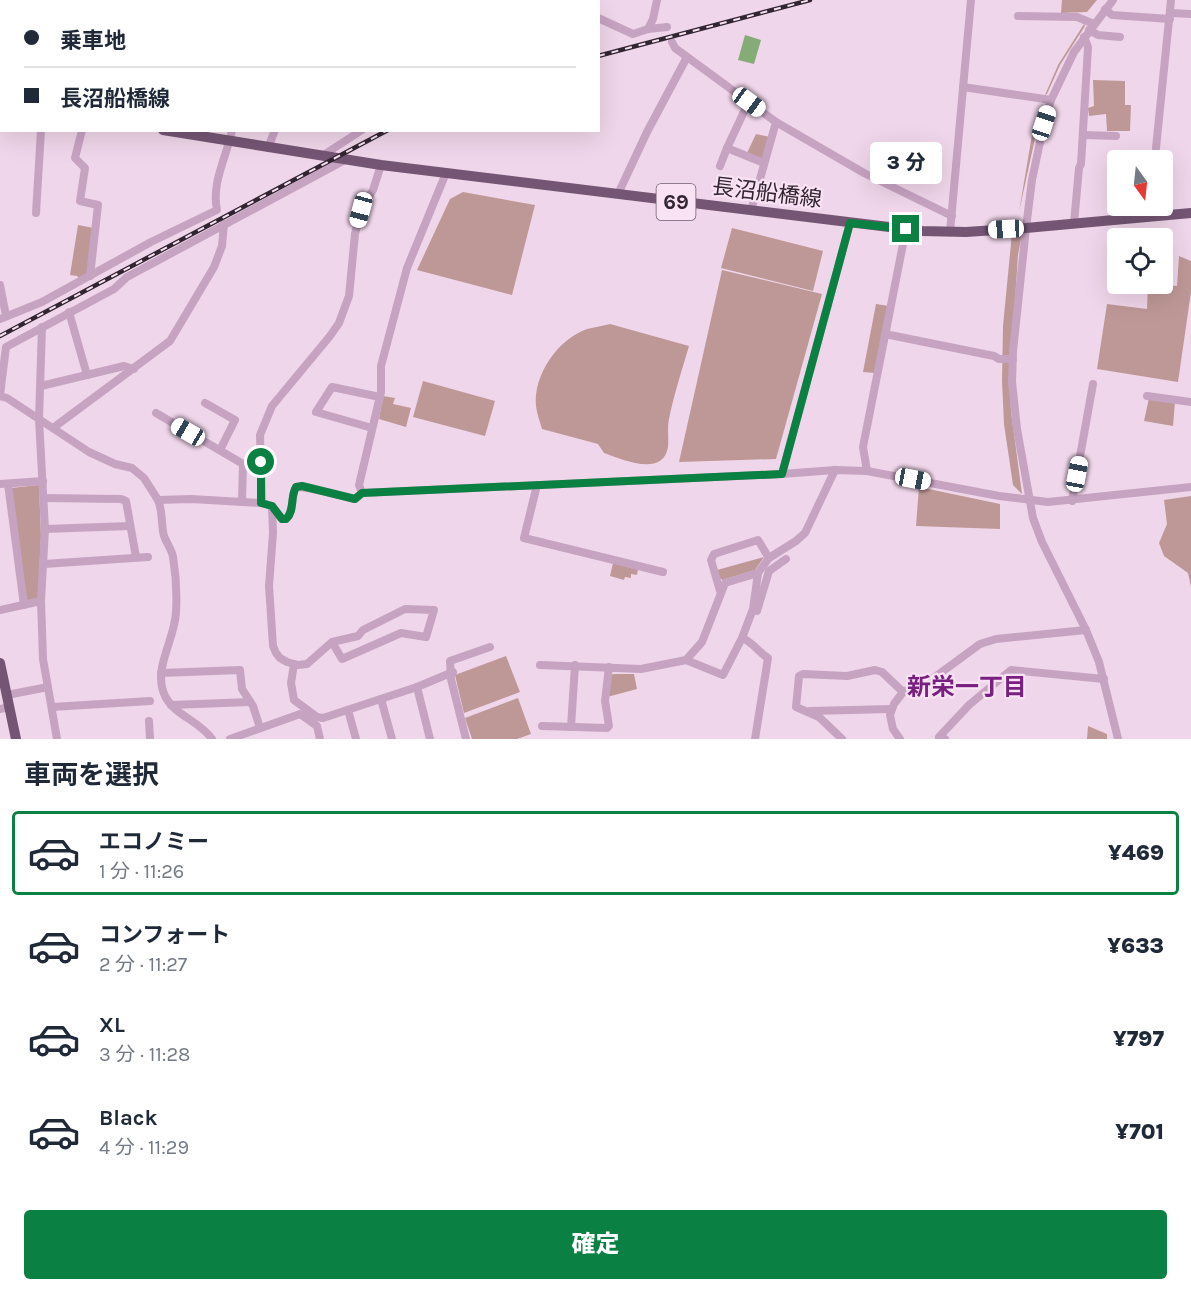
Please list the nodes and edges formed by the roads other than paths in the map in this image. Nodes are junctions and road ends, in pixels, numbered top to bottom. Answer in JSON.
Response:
{"nodes":[{"id":1,"x":657,"y":0,"type":"edge"},
{"id":2,"x":971,"y":0,"type":"edge"},
{"id":3,"x":1113,"y":0,"type":"edge"},
{"id":4,"x":1171,"y":0,"type":"edge"},
{"id":5,"x":1105,"y":9,"type":"junction"},
{"id":6,"x":1191,"y":14,"type":"edge"},
{"id":7,"x":1018,"y":16,"type":"dead end"},
{"id":8,"x":1170,"y":16,"type":"junction"},
{"id":9,"x":600,"y":19,"type":"edge"},
{"id":10,"x":667,"y":27,"type":"dead end"},
{"id":11,"x":648,"y":29,"type":"junction"},
{"id":12,"x":1089,"y":30,"type":"junction"},
{"id":13,"x":1120,"y":37,"type":"dead end"},
{"id":14,"x":672,"y":42,"type":"dead end"},
{"id":15,"x":687,"y":57,"type":"junction"},
{"id":16,"x":963,"y":87,"type":"junction"},
{"id":17,"x":1051,"y":100,"type":"junction"},
{"id":18,"x":749,"y":102,"type":"junction"},
{"id":19,"x":776,"y":122,"type":"junction"},
{"id":20,"x":41,"y":132,"type":"edge"},
{"id":21,"x":82,"y":132,"type":"edge"},
{"id":22,"x":186,"y":132,"type":"edge"},
{"id":23,"x":273,"y":132,"type":"edge"},
{"id":24,"x":359,"y":132,"type":"edge"},
{"id":25,"x":1083,"y":135,"type":"junction"},
{"id":26,"x":231,"y":136,"type":"edge"},
{"id":27,"x":1116,"y":136,"type":"dead end"},
{"id":28,"x":268,"y":148,"type":"junction"},
{"id":29,"x":727,"y":148,"type":"junction"},
{"id":30,"x":1156,"y":148,"type":"dead end"},
{"id":31,"x":321,"y":157,"type":"junction"},
{"id":32,"x":345,"y":160,"type":"junction"},
{"id":33,"x":764,"y":163,"type":"junction"},
{"id":34,"x":381,"y":165,"type":"junction"},
{"id":35,"x":720,"y":166,"type":"dead end"},
{"id":36,"x":446,"y":173,"type":"junction"},
{"id":37,"x":618,"y":195,"type":"junction"},
{"id":38,"x":751,"y":211,"type":"junction"},
{"id":39,"x":36,"y":213,"type":"dead end"},
{"id":40,"x":1191,"y":213,"type":"edge"},
{"id":41,"x":952,"y":216,"type":"junction"},
{"id":42,"x":850,"y":223,"type":"junction"},
{"id":43,"x":1074,"y":223,"type":"junction"},
{"id":44,"x":224,"y":224,"type":"junction"},
{"id":45,"x":1026,"y":228,"type":"junction"},
{"id":46,"x":906,"y":229,"type":"junction"},
{"id":47,"x":950,"y":232,"type":"junction"},
{"id":48,"x":90,"y":276,"type":"junction"},
{"id":49,"x":0,"y":285,"type":"edge"},
{"id":50,"x":69,"y":312,"type":"junction"},
{"id":51,"x":3,"y":318,"type":"edge"},
{"id":52,"x":42,"y":327,"type":"junction"},
{"id":53,"x":885,"y":334,"type":"junction"},
{"id":54,"x":1013,"y":359,"type":"junction"},
{"id":55,"x":134,"y":369,"type":"junction"},
{"id":56,"x":87,"y":375,"type":"junction"},
{"id":57,"x":1,"y":381,"type":"edge"},
{"id":58,"x":1093,"y":384,"type":"dead end"},
{"id":59,"x":41,"y":386,"type":"junction"},
{"id":60,"x":0,"y":395,"type":"edge"},
{"id":61,"x":1147,"y":396,"type":"dead end"},
{"id":62,"x":380,"y":398,"type":"junction"},
{"id":63,"x":205,"y":402,"type":"dead end"},
{"id":64,"x":1191,"y":402,"type":"edge"},
{"id":65,"x":156,"y":413,"type":"dead end"},
{"id":66,"x":39,"y":419,"type":"junction"},
{"id":67,"x":53,"y":428,"type":"junction"},
{"id":68,"x":372,"y":428,"type":"junction"},
{"id":69,"x":220,"y":450,"type":"junction"},
{"id":70,"x":835,"y":470,"type":"junction"},
{"id":71,"x":867,"y":471,"type":"junction"},
{"id":72,"x":782,"y":474,"type":"junction"},
{"id":73,"x":43,"y":481,"type":"junction"},
{"id":74,"x":4,"y":484,"type":"edge"},
{"id":75,"x":537,"y":485,"type":"junction"},
{"id":76,"x":1191,"y":487,"type":"edge"},
{"id":77,"x":362,"y":493,"type":"junction"},
{"id":78,"x":44,"y":498,"type":"junction"},
{"id":79,"x":158,"y":500,"type":"junction"},
{"id":80,"x":1030,"y":500,"type":"junction"},
{"id":81,"x":1072,"y":501,"type":"junction"},
{"id":82,"x":242,"y":502,"type":"junction"},
{"id":83,"x":261,"y":503,"type":"junction"},
{"id":84,"x":272,"y":506,"type":"junction"},
{"id":85,"x":130,"y":526,"type":"junction"},
{"id":86,"x":45,"y":529,"type":"junction"},
{"id":87,"x":136,"y":557,"type":"junction"},
{"id":88,"x":148,"y":557,"type":"dead end"},
{"id":89,"x":769,"y":558,"type":"junction"},
{"id":90,"x":786,"y":559,"type":"dead end"},
{"id":91,"x":44,"y":564,"type":"junction"},
{"id":92,"x":663,"y":572,"type":"dead end"},
{"id":93,"x":758,"y":573,"type":"junction"},
{"id":94,"x":720,"y":591,"type":"junction"},
{"id":95,"x":40,"y":602,"type":"junction"},
{"id":96,"x":24,"y":605,"type":"junction"},
{"id":97,"x":0,"y":610,"type":"edge"},
{"id":98,"x":753,"y":624,"type":"dead end"},
{"id":99,"x":1086,"y":630,"type":"junction"},
{"id":100,"x":742,"y":638,"type":"junction"},
{"id":101,"x":332,"y":642,"type":"junction"},
{"id":102,"x":490,"y":646,"type":"dead end"},
{"id":103,"x":686,"y":660,"type":"junction"},
{"id":104,"x":0,"y":663,"type":"edge"},
{"id":105,"x":294,"y":664,"type":"junction"},
{"id":106,"x":540,"y":665,"type":"dead end"},
{"id":107,"x":575,"y":665,"type":"junction"},
{"id":108,"x":609,"y":667,"type":"junction"},
{"id":109,"x":451,"y":673,"type":"junction"},
{"id":110,"x":162,"y":674,"type":"junction"},
{"id":111,"x":1104,"y":679,"type":"junction"},
{"id":112,"x":48,"y":687,"type":"junction"},
{"id":113,"x":417,"y":687,"type":"junction"},
{"id":114,"x":903,"y":692,"type":"junction"},
{"id":115,"x":7,"y":695,"type":"junction"},
{"id":116,"x":381,"y":699,"type":"junction"},
{"id":117,"x":150,"y":701,"type":"dead end"},
{"id":118,"x":250,"y":702,"type":"junction"},
{"id":119,"x":171,"y":705,"type":"junction"},
{"id":120,"x":52,"y":707,"type":"junction"},
{"id":121,"x":5,"y":708,"type":"edge"},
{"id":122,"x":891,"y":709,"type":"junction"},
{"id":123,"x":348,"y":710,"type":"junction"},
{"id":124,"x":808,"y":711,"type":"junction"},
{"id":125,"x":149,"y":721,"type":"dead end"},
{"id":126,"x":316,"y":721,"type":"junction"},
{"id":127,"x":542,"y":726,"type":"dead end"},
{"id":128,"x":571,"y":727,"type":"junction"},
{"id":129,"x":260,"y":728,"type":"junction"},
{"id":130,"x":16,"y":739,"type":"edge"},
{"id":131,"x":57,"y":739,"type":"edge"},
{"id":132,"x":150,"y":739,"type":"edge"},
{"id":133,"x":212,"y":739,"type":"edge"},
{"id":134,"x":230,"y":739,"type":"edge"},
{"id":135,"x":320,"y":739,"type":"edge"},
{"id":136,"x":356,"y":739,"type":"edge"},
{"id":137,"x":392,"y":739,"type":"edge"},
{"id":138,"x":430,"y":739,"type":"edge"},
{"id":139,"x":466,"y":739,"type":"edge"},
{"id":140,"x":755,"y":739,"type":"edge"},
{"id":141,"x":842,"y":739,"type":"edge"},
{"id":142,"x":900,"y":739,"type":"edge"},
{"id":143,"x":945,"y":739,"type":"edge"},
{"id":144,"x":1118,"y":739,"type":"edge"}],
"edges":[{"from":1,"to":11,"type":"street"},
{"from":2,"to":16,"type":"street"},
{"from":3,"to":5,"type":"street"},
{"from":4,"to":8,"type":"street"},
{"from":5,"to":8,"type":"street"},
{"from":5,"to":12,"type":"street"},
{"from":6,"to":8,"type":"street"},
{"from":7,"to":12,"type":"street"},
{"from":8,"to":30,"type":"street"},
{"from":9,"to":11,"type":"street"},
{"from":10,"to":11,"type":"street"},
{"from":12,"to":13,"type":"street"},
{"from":12,"to":17,"type":"street"},
{"from":12,"to":25,"type":"street"},
{"from":14,"to":15,"type":"street"},
{"from":15,"to":18,"type":"street"},
{"from":15,"to":37,"type":"street"},
{"from":16,"to":17,"type":"street"},
{"from":16,"to":41,"type":"street"},
{"from":17,"to":45,"type":"street"},
{"from":18,"to":19,"type":"street"},
{"from":18,"to":29,"type":"street"},
{"from":19,"to":33,"type":"street"},
{"from":19,"to":41,"type":"street"},
{"from":20,"to":39,"type":"street"},
{"from":21,"to":48,"type":"street"},
{"from":22,"to":26,"type":"main road","name":"長沼船橋線","number":"69"},
{"from":23,"to":28,"type":"street"},
{"from":24,"to":31,"type":"street"},
{"from":25,"to":27,"type":"street"},
{"from":25,"to":43,"type":"street"},
{"from":26,"to":28,"type":"main road","name":"長沼船橋線","number":"69"},
{"from":26,"to":48,"type":"street"},
{"from":28,"to":31,"type":"main road","name":"長沼船橋線","number":"69"},
{"from":29,"to":33,"type":"street"},
{"from":29,"to":35,"type":"street"},
{"from":31,"to":32,"type":"main road","name":"長沼船橋線","number":"69"},
{"from":32,"to":34,"type":"main road","name":"長沼船橋線","number":"69"},
{"from":32,"to":44,"type":"street"},
{"from":33,"to":38,"type":"street"},
{"from":34,"to":36,"type":"main road","name":"長沼船橋線","number":"69"},
{"from":34,"to":83,"type":"street"},
{"from":36,"to":37,"type":"main road","name":"長沼船橋線","number":"69"},
{"from":36,"to":62,"type":"street"},
{"from":37,"to":38,"type":"main road","name":"長沼船橋線","number":"69"},
{"from":38,"to":42,"type":"main road","name":"長沼船橋線","number":"69"},
{"from":40,"to":43,"type":"main road","name":"長沼船橋線","number":"69"},
{"from":41,"to":47,"type":"street"},
{"from":42,"to":46,"type":"main road","name":"長沼船橋線","number":"69"},
{"from":42,"to":72,"type":"street"},
{"from":43,"to":45,"type":"main road","name":"長沼船橋線","number":"69"},
{"from":44,"to":50,"type":"street"},
{"from":44,"to":55,"type":"street"},
{"from":45,"to":47,"type":"main road","name":"長沼船橋線","number":"69"},
{"from":45,"to":54,"type":"street"},
{"from":46,"to":47,"type":"main road","name":"長沼船橋線","number":"69"},
{"from":46,"to":53,"type":"street"},
{"from":48,"to":51,"type":"street"},
{"from":49,"to":51,"type":"street"},
{"from":50,"to":52,"type":"street"},
{"from":50,"to":56,"type":"street"},
{"from":52,"to":57,"type":"street"},
{"from":52,"to":59,"type":"street"},
{"from":53,"to":54,"type":"street"},
{"from":53,"to":71,"type":"street"},
{"from":54,"to":80,"type":"street"},
{"from":55,"to":56,"type":"street"},
{"from":55,"to":67,"type":"street"},
{"from":56,"to":59,"type":"street"},
{"from":57,"to":60,"type":"street"},
{"from":58,"to":81,"type":"street"},
{"from":59,"to":66,"type":"street"},
{"from":60,"to":66,"type":"street"},
{"from":61,"to":64,"type":"street"},
{"from":62,"to":68,"type":"street"},
{"from":62,"to":68,"type":"street"},
{"from":63,"to":69,"type":"street"},
{"from":65,"to":69,"type":"street"},
{"from":66,"to":67,"type":"street"},
{"from":66,"to":73,"type":"street"},
{"from":67,"to":79,"type":"street"},
{"from":68,"to":77,"type":"street"},
{"from":69,"to":82,"type":"street"},
{"from":70,"to":71,"type":"street"},
{"from":70,"to":72,"type":"street"},
{"from":70,"to":89,"type":"street"},
{"from":71,"to":80,"type":"street"},
{"from":72,"to":75,"type":"street"},
{"from":73,"to":74,"type":"street"},
{"from":73,"to":78,"type":"street"},
{"from":74,"to":96,"type":"street"},
{"from":75,"to":77,"type":"street"},
{"from":75,"to":92,"type":"street"},
{"from":76,"to":81,"type":"street"},
{"from":77,"to":84,"type":"street"},
{"from":78,"to":85,"type":"street"},
{"from":78,"to":86,"type":"street"},
{"from":79,"to":82,"type":"street"},
{"from":79,"to":110,"type":"street"},
{"from":80,"to":81,"type":"street"},
{"from":80,"to":99,"type":"street"},
{"from":82,"to":83,"type":"street"},
{"from":83,"to":84,"type":"street"},
{"from":84,"to":105,"type":"street"},
{"from":85,"to":86,"type":"street"},
{"from":85,"to":87,"type":"street"},
{"from":86,"to":91,"type":"street"},
{"from":87,"to":88,"type":"street"},
{"from":87,"to":91,"type":"street"},
{"from":89,"to":93,"type":"street"},
{"from":89,"to":94,"type":"street"},
{"from":90,"to":98,"type":"street"},
{"from":91,"to":95,"type":"street"},
{"from":93,"to":94,"type":"street"},
{"from":93,"to":100,"type":"street"},
{"from":94,"to":103,"type":"street"},
{"from":95,"to":96,"type":"street"},
{"from":95,"to":112,"type":"street"},
{"from":96,"to":97,"type":"street"},
{"from":99,"to":111,"type":"street"},
{"from":99,"to":114,"type":"street"},
{"from":100,"to":103,"type":"street"},
{"from":100,"to":140,"type":"street"},
{"from":101,"to":101,"type":"street"},
{"from":101,"to":105,"type":"street"},
{"from":102,"to":109,"type":"street"},
{"from":103,"to":108,"type":"street"},
{"from":104,"to":115,"type":"main road"},
{"from":105,"to":126,"type":"street"},
{"from":106,"to":107,"type":"street"},
{"from":107,"to":108,"type":"street"},
{"from":107,"to":128,"type":"street"},
{"from":108,"to":128,"type":"street"},
{"from":109,"to":113,"type":"street"},
{"from":109,"to":139,"type":"street"},
{"from":110,"to":118,"type":"street"},
{"from":110,"to":119,"type":"street"},
{"from":111,"to":143,"type":"street"},
{"from":111,"to":144,"type":"street"},
{"from":112,"to":115,"type":"street"},
{"from":112,"to":120,"type":"street"},
{"from":113,"to":116,"type":"street"},
{"from":113,"to":138,"type":"street"},
{"from":114,"to":122,"type":"street"},
{"from":114,"to":124,"type":"street"},
{"from":115,"to":121,"type":"main road"},
{"from":116,"to":123,"type":"street"},
{"from":116,"to":137,"type":"street"},
{"from":117,"to":120,"type":"street"},
{"from":118,"to":119,"type":"street"},
{"from":118,"to":129,"type":"street"},
{"from":119,"to":133,"type":"street"},
{"from":120,"to":131,"type":"street"},
{"from":121,"to":130,"type":"main road"},
{"from":122,"to":124,"type":"street"},
{"from":122,"to":142,"type":"street"},
{"from":123,"to":126,"type":"street"},
{"from":123,"to":136,"type":"street"},
{"from":124,"to":141,"type":"street"},
{"from":125,"to":132,"type":"street"},
{"from":126,"to":129,"type":"street"},
{"from":126,"to":135,"type":"street"},
{"from":127,"to":128,"type":"street"},
{"from":129,"to":134,"type":"street"}]}
